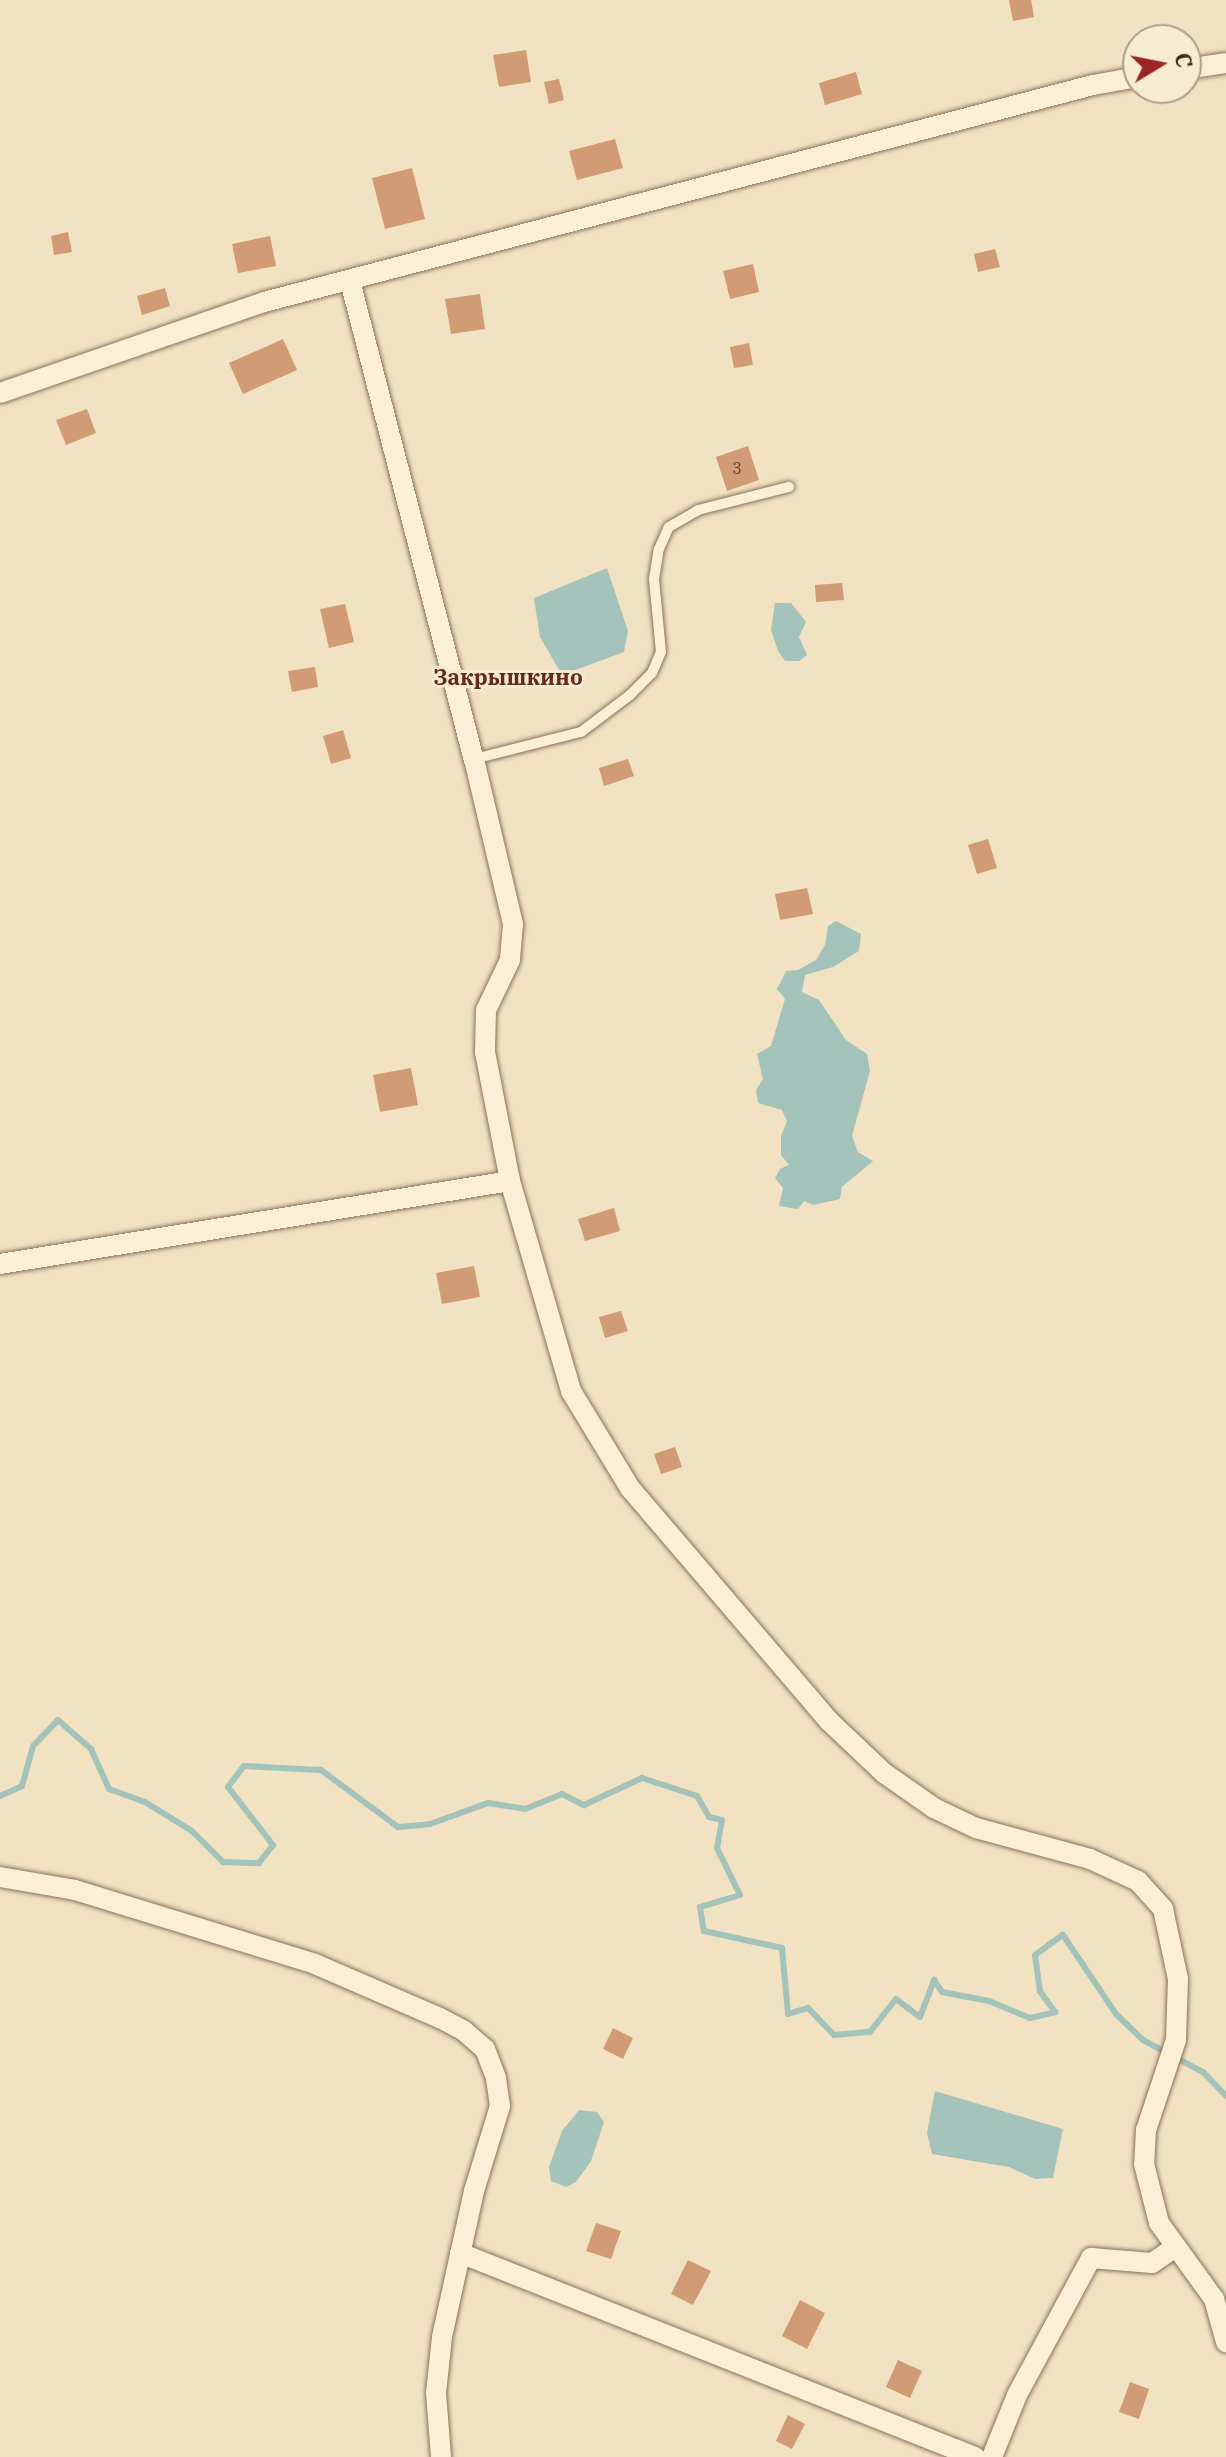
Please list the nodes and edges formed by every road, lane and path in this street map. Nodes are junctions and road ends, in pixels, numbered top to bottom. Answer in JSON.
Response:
{"nodes":[{"id":1,"x":1226,"y":63,"type":"edge"},
{"id":2,"x":1202,"y":67,"type":"edge"},
{"id":3,"x":1122,"y":80,"type":"edge"},
{"id":4,"x":350,"y":281,"type":"junction"},
{"id":5,"x":0,"y":393,"type":"edge"},
{"id":6,"x":789,"y":487,"type":"dead end"},
{"id":7,"x":474,"y":759,"type":"junction"},
{"id":8,"x":510,"y":1181,"type":"junction"},
{"id":9,"x":0,"y":1264,"type":"edge"},
{"id":10,"x":0,"y":1877,"type":"edge"},
{"id":11,"x":1176,"y":2247,"type":"junction"},
{"id":12,"x":460,"y":2253,"type":"junction"},
{"id":13,"x":1226,"y":2342,"type":"edge"},
{"id":14,"x":441,"y":2457,"type":"edge"},
{"id":15,"x":975,"y":2457,"type":"edge"},
{"id":16,"x":992,"y":2457,"type":"edge"}],
"edges":[{"from":1,"to":2,"type":"street"},
{"from":3,"to":4,"type":"street"},
{"from":4,"to":5,"type":"street"},
{"from":4,"to":7,"type":"street"},
{"from":6,"to":7,"type":"lane"},
{"from":7,"to":8,"type":"street"},
{"from":8,"to":9,"type":"street"},
{"from":8,"to":11,"type":"street"},
{"from":10,"to":12,"type":"street"},
{"from":11,"to":13,"type":"street"},
{"from":11,"to":16,"type":"street"},
{"from":12,"to":14,"type":"street"},
{"from":12,"to":15,"type":"street"}]}
